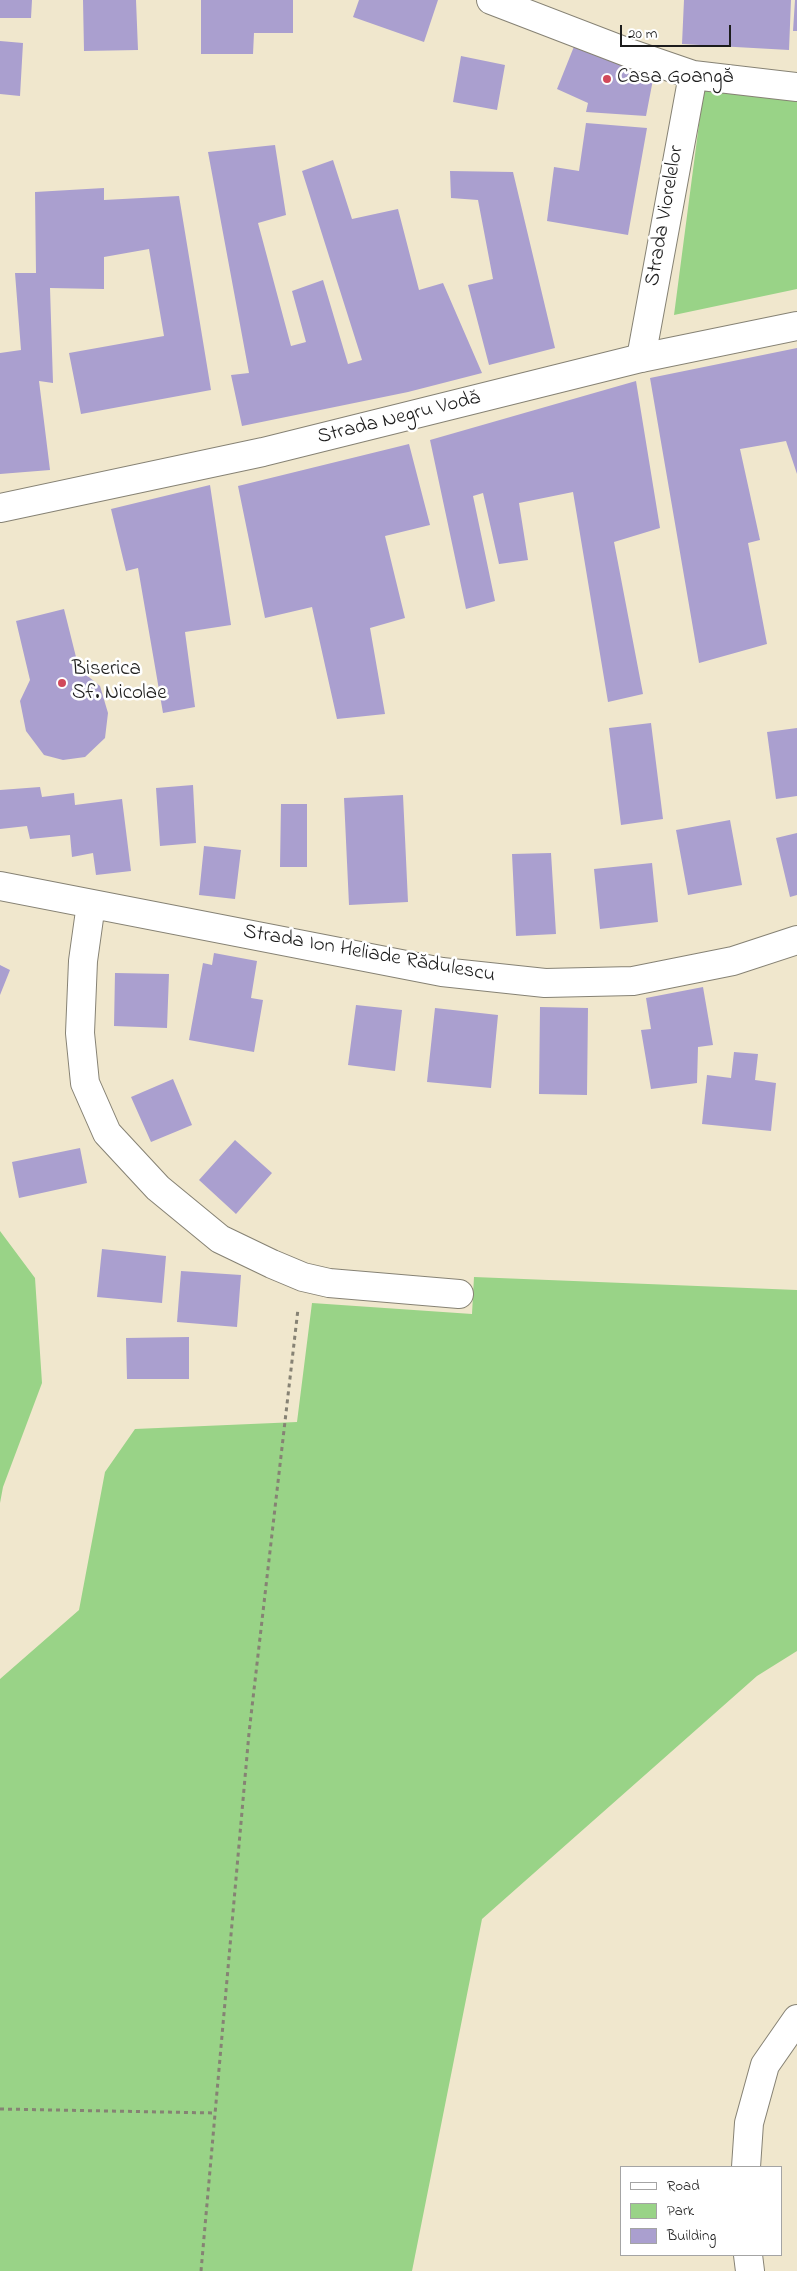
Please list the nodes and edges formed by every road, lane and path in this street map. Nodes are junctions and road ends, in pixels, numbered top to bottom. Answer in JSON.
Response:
{"nodes":[{"id":1,"x":491,"y":0,"type":"edge"},
{"id":2,"x":693,"y":75,"type":"junction"},
{"id":3,"x":797,"y":87,"type":"edge"},
{"id":4,"x":797,"y":326,"type":"edge"},
{"id":5,"x":641,"y":358,"type":"junction"},
{"id":6,"x":0,"y":508,"type":"edge"},
{"id":7,"x":0,"y":886,"type":"edge"},
{"id":8,"x":91,"y":904,"type":"junction"},
{"id":9,"x":797,"y":940,"type":"edge"},
{"id":10,"x":303,"y":1277,"type":"junction"},
{"id":11,"x":459,"y":1294,"type":"dead end"},
{"id":12,"x":797,"y":2019,"type":"edge"},
{"id":13,"x":0,"y":2109,"type":"edge"},
{"id":14,"x":216,"y":2113,"type":"junction"},
{"id":15,"x":746,"y":2166,"type":"edge"},
{"id":16,"x":748,"y":2256,"type":"edge"},
{"id":17,"x":201,"y":2271,"type":"edge"},
{"id":18,"x":750,"y":2271,"type":"edge"}],
"edges":[{"from":1,"to":2,"type":"street"},
{"from":2,"to":3,"type":"street"},
{"from":2,"to":5,"type":"street","name":"Strada Viorelelor"},
{"from":4,"to":5,"type":"street","name":"Strada Negru Vodă"},
{"from":5,"to":6,"type":"street","name":"Strada Negru Vodă"},
{"from":7,"to":8,"type":"street","name":"Strada Ion Heliade Rădulescu"},
{"from":8,"to":9,"type":"street","name":"Strada Ion Heliade Rădulescu"},
{"from":8,"to":10,"type":"street"},
{"from":10,"to":11,"type":"street"},
{"from":10,"to":14,"type":"path"},
{"from":12,"to":15,"type":"street"},
{"from":13,"to":14,"type":"path"},
{"from":14,"to":17,"type":"path"},
{"from":16,"to":18,"type":"street"}]}
